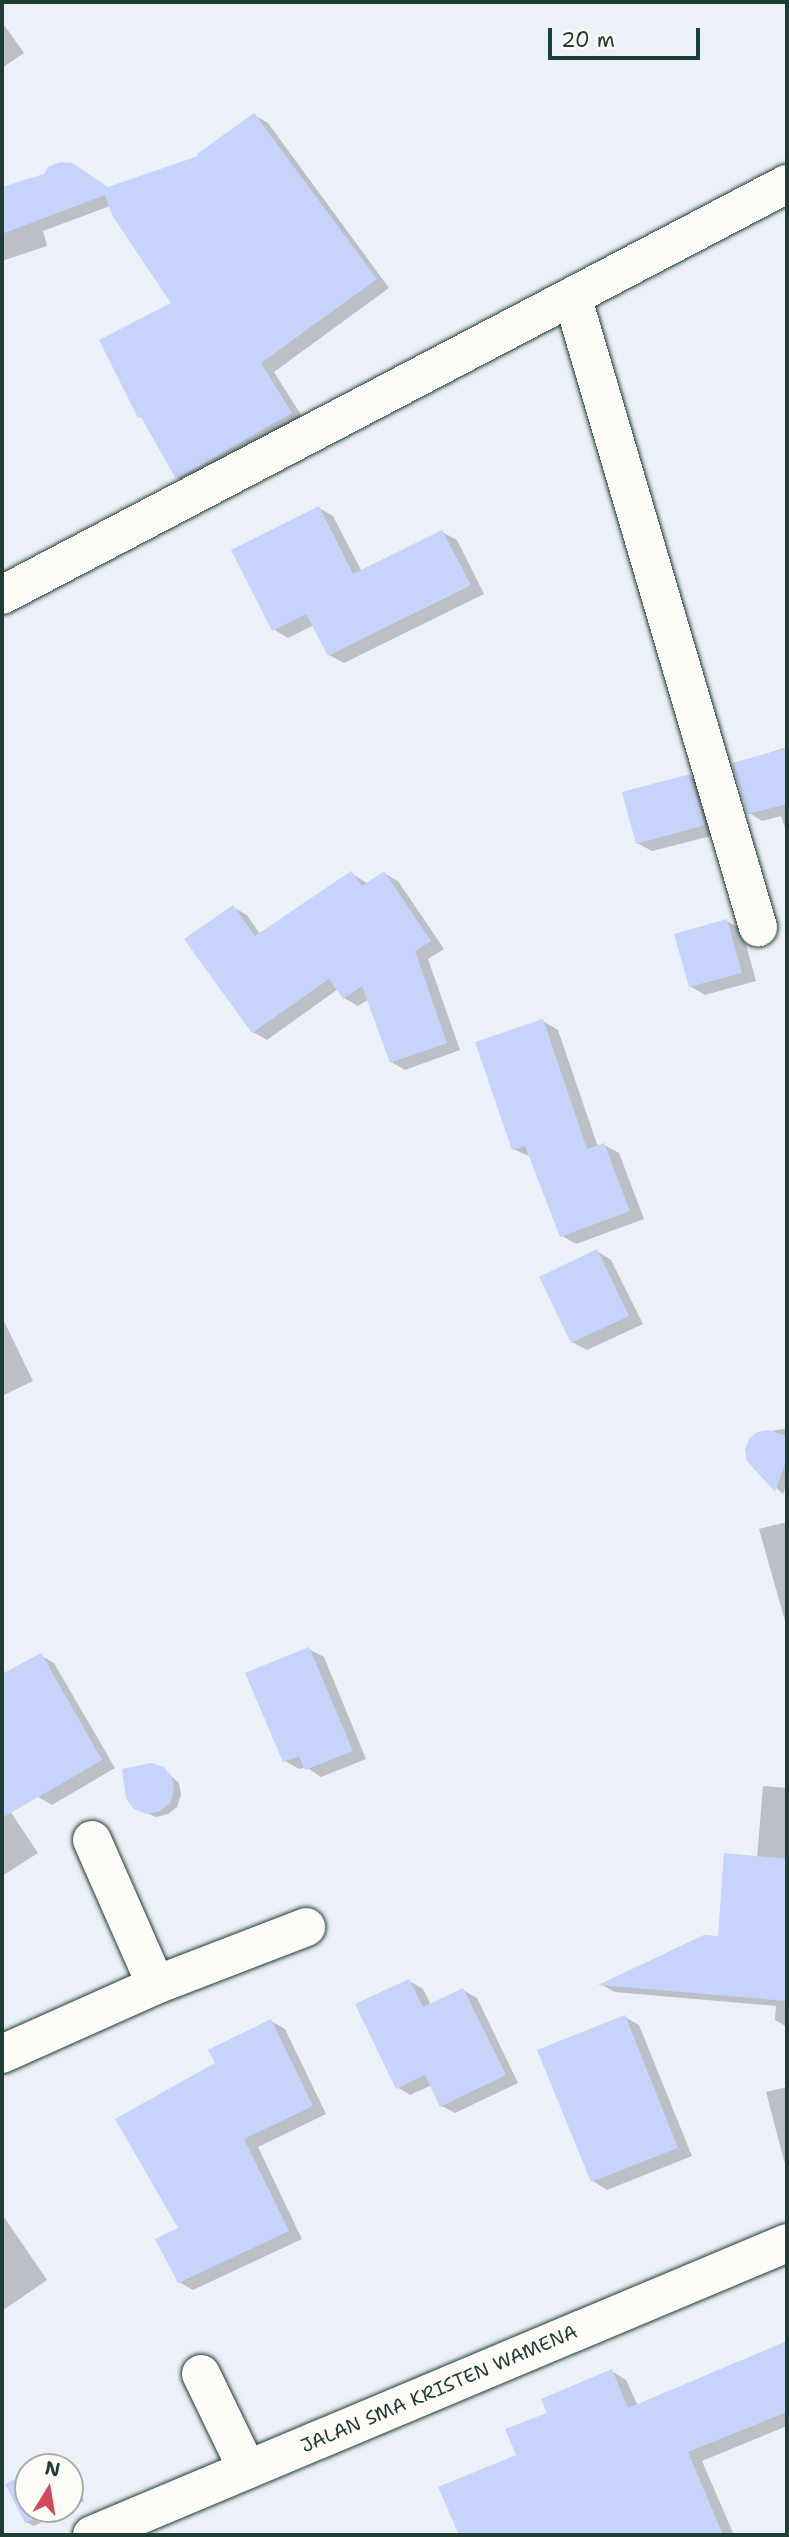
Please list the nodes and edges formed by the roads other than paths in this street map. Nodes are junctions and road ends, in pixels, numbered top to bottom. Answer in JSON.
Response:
{"nodes":[{"id":1,"x":787,"y":184,"type":"edge"},
{"id":2,"x":573,"y":299,"type":"junction"},
{"id":3,"x":2,"y":594,"type":"edge"},
{"id":4,"x":758,"y":927,"type":"dead end"},
{"id":5,"x":92,"y":1840,"type":"dead end"},
{"id":6,"x":306,"y":1927,"type":"dead end"},
{"id":7,"x":156,"y":1984,"type":"junction"},
{"id":8,"x":2,"y":2053,"type":"edge"},
{"id":9,"x":787,"y":2243,"type":"edge"},
{"id":10,"x":201,"y":2374,"type":"dead end"},
{"id":11,"x":247,"y":2469,"type":"junction"},
{"id":12,"x":92,"y":2535,"type":"edge"}],
"edges":[{"from":1,"to":2,"type":"street"},
{"from":2,"to":3,"type":"street"},
{"from":2,"to":4,"type":"street"},
{"from":5,"to":7,"type":"street"},
{"from":6,"to":7,"type":"street"},
{"from":7,"to":8,"type":"street"},
{"from":9,"to":11,"type":"street","name":"JALAN SMA KRISTEN WAMENA"},
{"from":10,"to":11,"type":"street"},
{"from":11,"to":12,"type":"street","name":"JALAN SMA KRISTEN WAMENA"}]}
